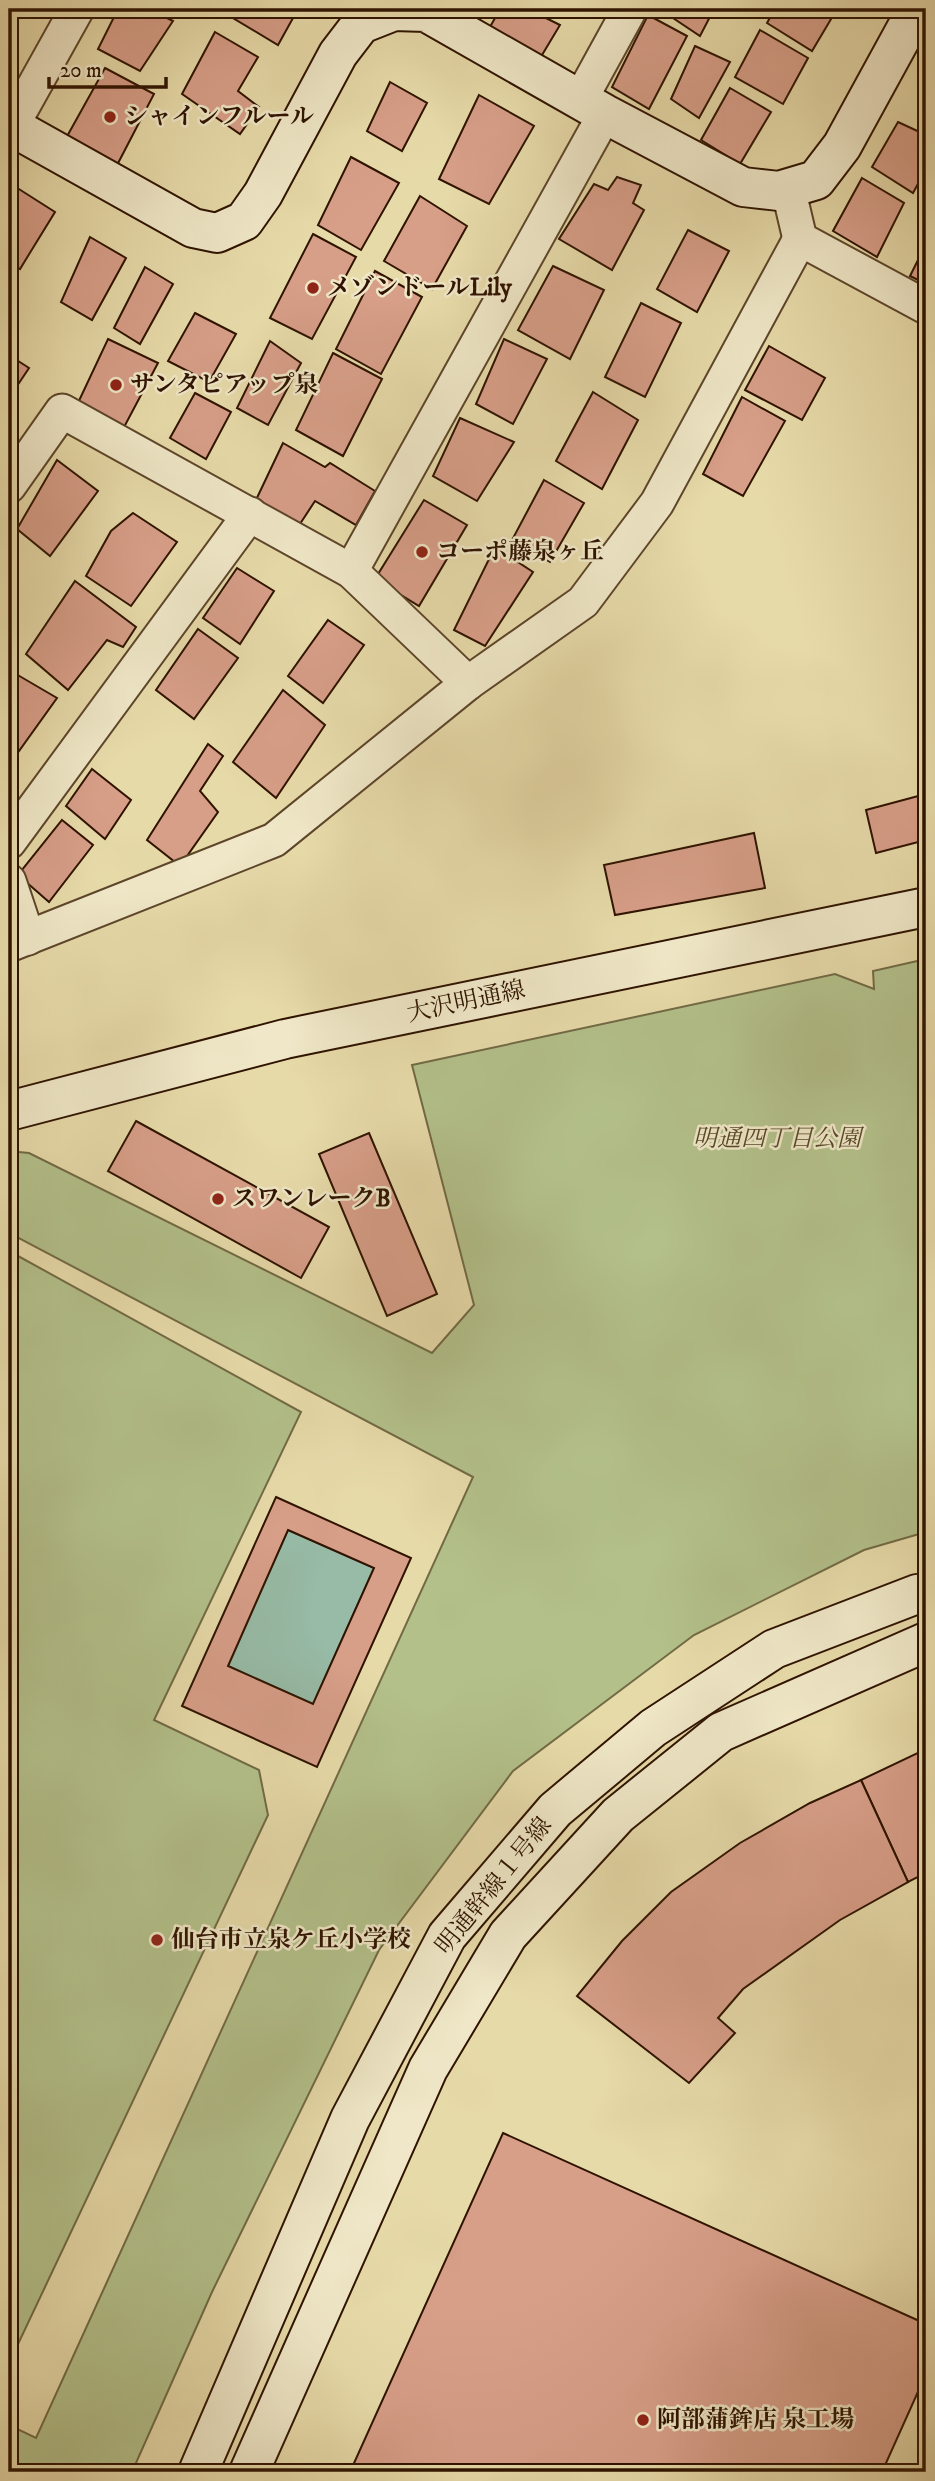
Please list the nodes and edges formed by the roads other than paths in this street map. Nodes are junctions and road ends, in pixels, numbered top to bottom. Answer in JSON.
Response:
{"nodes":[{"id":1,"x":77,"y":9,"type":"edge"},
{"id":2,"x":630,"y":9,"type":"edge"},
{"id":3,"x":917,"y":9,"type":"edge"},
{"id":4,"x":379,"y":13,"type":"edge"},
{"id":5,"x":593,"y":107,"type":"junction"},
{"id":6,"x":10,"y":128,"type":"edge"},
{"id":7,"x":788,"y":188,"type":"junction"},
{"id":8,"x":800,"y":239,"type":"junction"},
{"id":9,"x":926,"y":306,"type":"edge"},
{"id":10,"x":9,"y":486,"type":"edge"},
{"id":11,"x":250,"y":514,"type":"junction"},
{"id":12,"x":351,"y":571,"type":"junction"},
{"id":13,"x":468,"y":683,"type":"junction"},
{"id":14,"x":9,"y":842,"type":"edge"},
{"id":15,"x":9,"y":881,"type":"edge"},
{"id":16,"x":926,"y":907,"type":"edge"},
{"id":17,"x":18,"y":942,"type":"edge"},
{"id":18,"x":9,"y":1111,"type":"edge"},
{"id":19,"x":926,"y":1593,"type":"edge"},
{"id":20,"x":926,"y":1642,"type":"edge"},
{"id":21,"x":198,"y":2472,"type":"edge"},
{"id":22,"x":249,"y":2472,"type":"edge"}],
"edges":[{"from":1,"to":6,"type":"street"},
{"from":2,"to":5,"type":"street"},
{"from":3,"to":7,"type":"street"},
{"from":4,"to":5,"type":"street"},
{"from":4,"to":6,"type":"street"},
{"from":5,"to":7,"type":"street"},
{"from":5,"to":12,"type":"street"},
{"from":7,"to":8,"type":"street"},
{"from":8,"to":9,"type":"street"},
{"from":8,"to":13,"type":"street"},
{"from":10,"to":11,"type":"street"},
{"from":11,"to":12,"type":"street"},
{"from":11,"to":14,"type":"street"},
{"from":12,"to":13,"type":"street"},
{"from":13,"to":17,"type":"street"},
{"from":15,"to":17,"type":"street"},
{"from":16,"to":18,"type":"street","name":"大沢明通線"},
{"from":19,"to":21,"type":"street","name":"明通幹線１号線"},
{"from":20,"to":22,"type":"street"}]}
